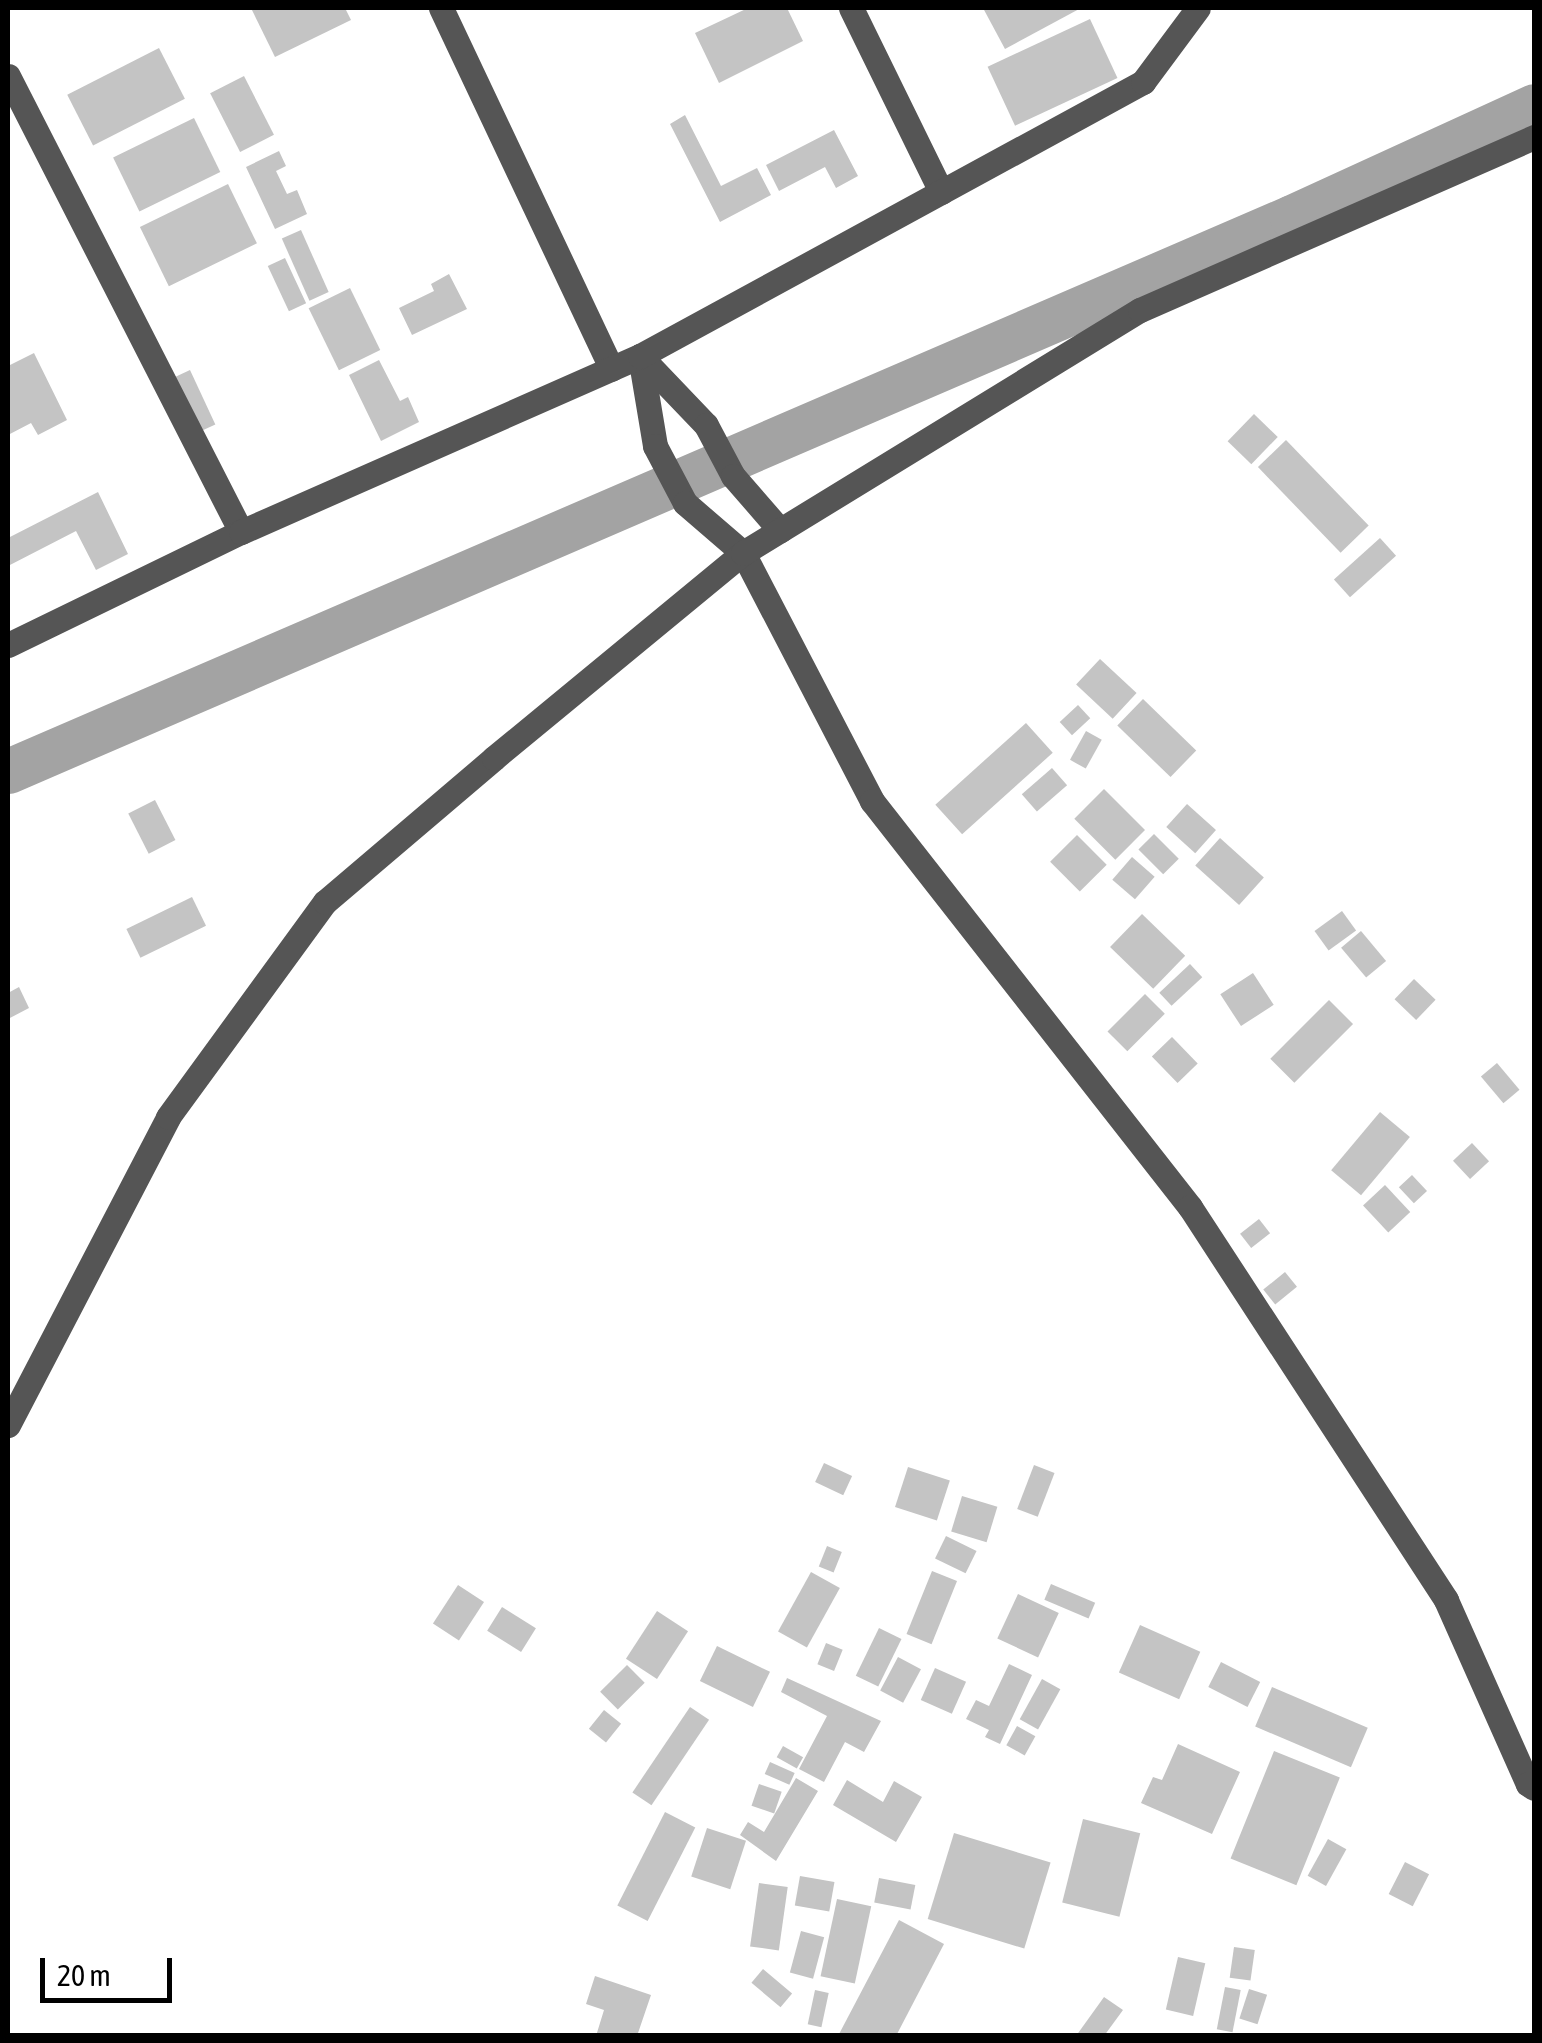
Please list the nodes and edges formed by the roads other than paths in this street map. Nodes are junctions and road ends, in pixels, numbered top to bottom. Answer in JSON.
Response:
{"nodes":[{"id":1,"x":441,"y":8,"type":"edge"},
{"id":2,"x":851,"y":8,"type":"edge"},
{"id":3,"x":1198,"y":8,"type":"edge"},
{"id":4,"x":8,"y":76,"type":"edge"},
{"id":5,"x":1534,"y":138,"type":"edge"},
{"id":6,"x":941,"y":192,"type":"junction"},
{"id":7,"x":640,"y":356,"type":"junction"},
{"id":8,"x":612,"y":369,"type":"junction"},
{"id":9,"x":780,"y":530,"type":"junction"},
{"id":10,"x":241,"y":532,"type":"junction"},
{"id":11,"x":743,"y":553,"type":"junction"},
{"id":12,"x":8,"y":645,"type":"edge"},
{"id":13,"x":8,"y":1425,"type":"edge"},
{"id":14,"x":1534,"y":1788,"type":"edge"}],
"edges":[{"from":1,"to":8,"type":"street"},
{"from":2,"to":6,"type":"street"},
{"from":3,"to":6,"type":"street"},
{"from":4,"to":10,"type":"street"},
{"from":5,"to":9,"type":"street"},
{"from":6,"to":7,"type":"street"},
{"from":7,"to":8,"type":"street"},
{"from":7,"to":9,"type":"street"},
{"from":7,"to":11,"type":"street"},
{"from":8,"to":10,"type":"street"},
{"from":9,"to":11,"type":"street"},
{"from":10,"to":12,"type":"street"},
{"from":11,"to":13,"type":"street"},
{"from":11,"to":14,"type":"street"}]}
